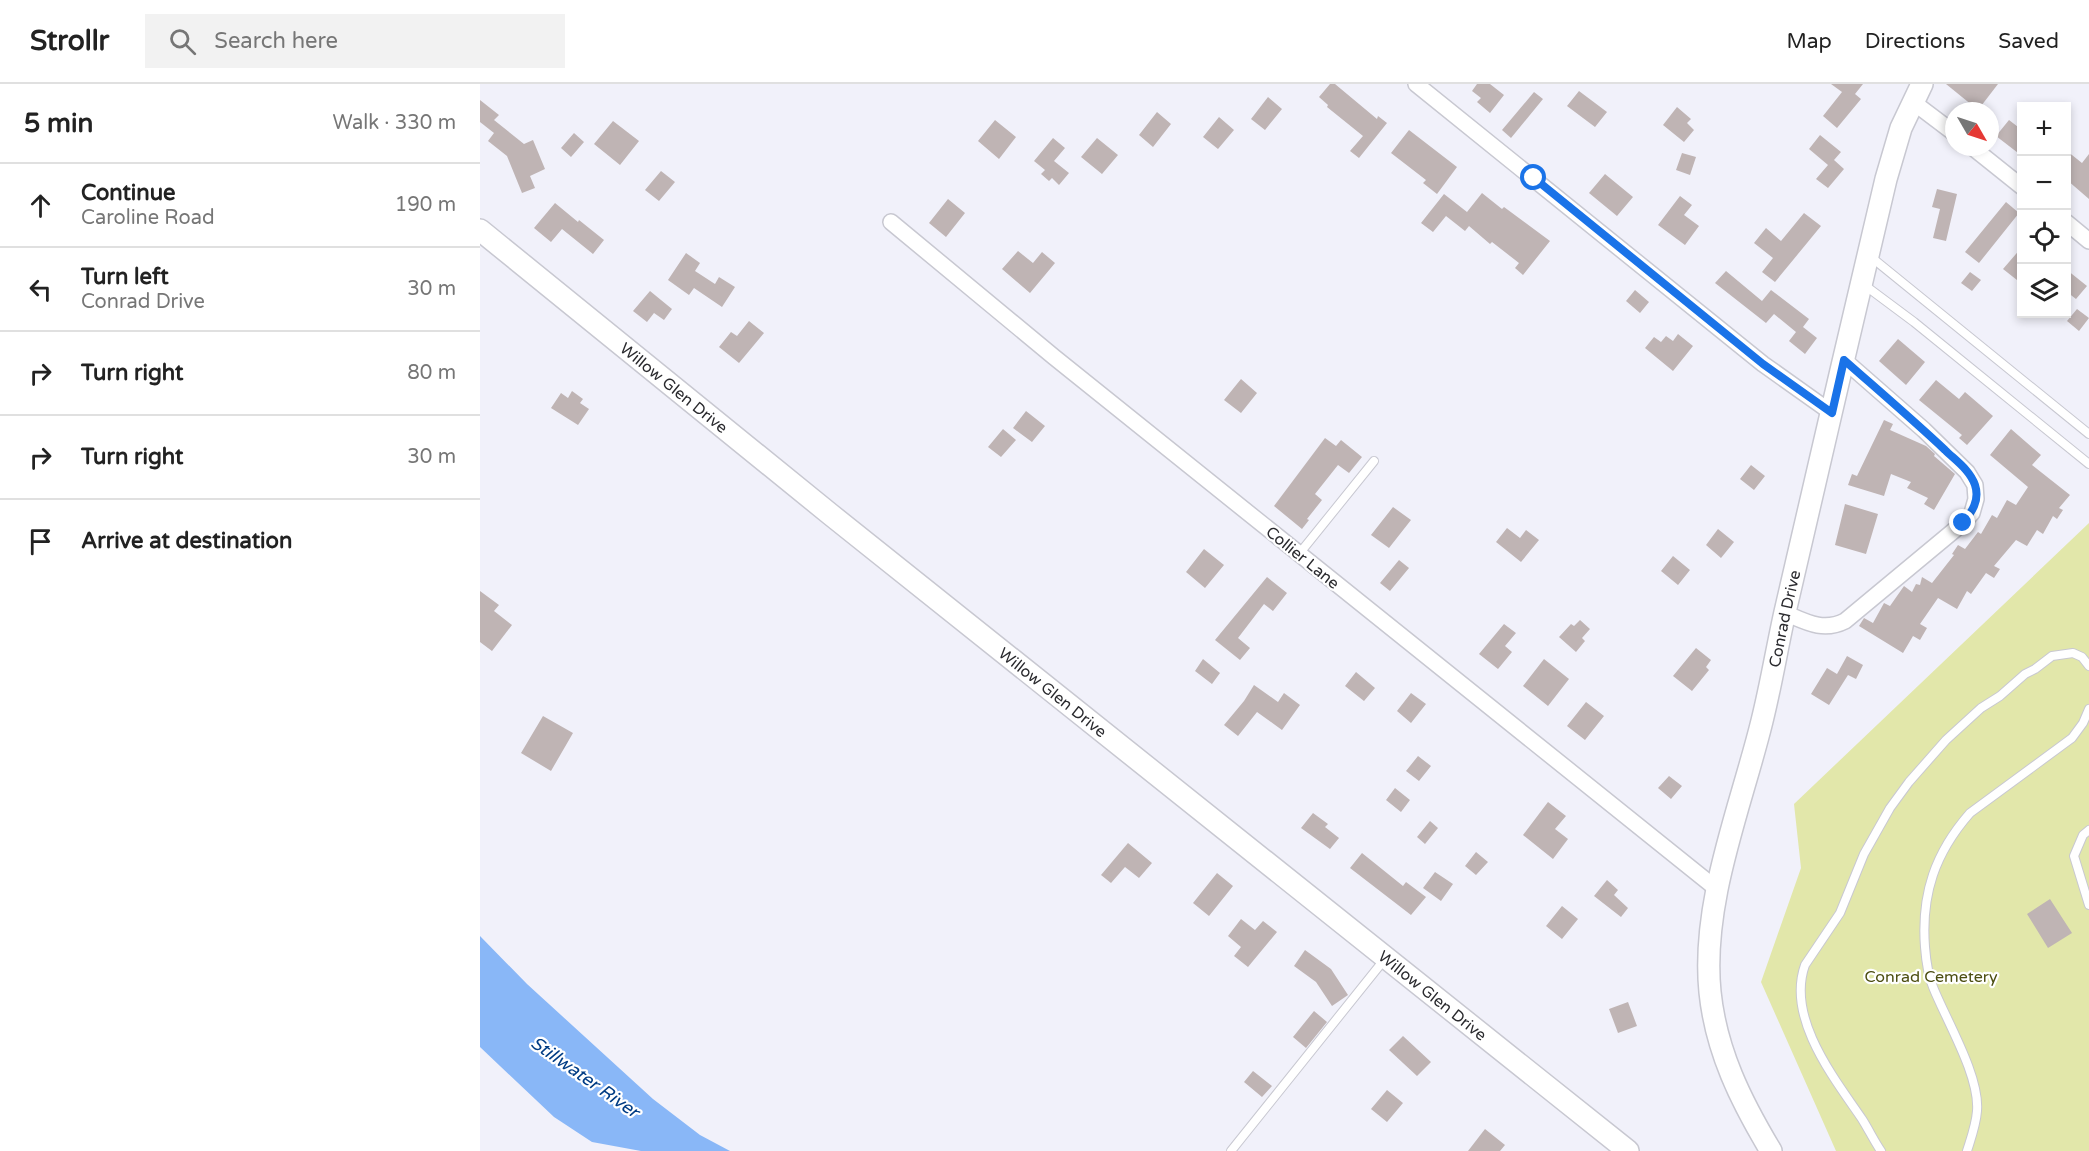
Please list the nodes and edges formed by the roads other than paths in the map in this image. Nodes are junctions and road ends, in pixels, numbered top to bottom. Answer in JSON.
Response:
{"nodes":[{"id":1,"x":1416,"y":84,"type":"edge"},
{"id":2,"x":1917,"y":93,"type":"edge"},
{"id":3,"x":1945,"y":123,"type":"edge"},
{"id":4,"x":1983,"y":156,"type":"edge"},
{"id":5,"x":2017,"y":183,"type":"edge"},
{"id":6,"x":891,"y":222,"type":"dead end"},
{"id":7,"x":2071,"y":225,"type":"edge"},
{"id":8,"x":480,"y":230,"type":"edge"},
{"id":9,"x":2089,"y":241,"type":"edge"},
{"id":10,"x":1868,"y":255,"type":"junction"},
{"id":11,"x":1862,"y":283,"type":"junction"},
{"id":12,"x":1844,"y":360,"type":"junction"},
{"id":13,"x":1832,"y":413,"type":"junction"},
{"id":14,"x":2089,"y":434,"type":"edge"},
{"id":15,"x":1374,"y":461,"type":"dead end"},
{"id":16,"x":2089,"y":464,"type":"edge"},
{"id":17,"x":1299,"y":554,"type":"junction"},
{"id":18,"x":1785,"y":613,"type":"junction"},
{"id":19,"x":2089,"y":666,"type":"edge"},
{"id":20,"x":2089,"y":709,"type":"edge"},
{"id":21,"x":2089,"y":830,"type":"edge"},
{"id":22,"x":1718,"y":890,"type":"junction"},
{"id":23,"x":2089,"y":905,"type":"edge"},
{"id":24,"x":1385,"y":958,"type":"junction"},
{"id":25,"x":1231,"y":1151,"type":"edge"},
{"id":26,"x":1628,"y":1151,"type":"edge"},
{"id":27,"x":1771,"y":1151,"type":"edge"},
{"id":28,"x":1881,"y":1151,"type":"edge"},
{"id":29,"x":1966,"y":1151,"type":"edge"}],
"edges":[{"from":1,"to":13,"type":"street"},
{"from":2,"to":3,"type":"street"},
{"from":2,"to":10,"type":"main road","name":"Conrad Drive"},
{"from":4,"to":5,"type":"street"},
{"from":6,"to":17,"type":"street","name":"Collier Lane"},
{"from":7,"to":9,"type":"street"},
{"from":8,"to":24,"type":"main road","name":"Willow Glen Drive"},
{"from":10,"to":11,"type":"main road","name":"Conrad Drive"},
{"from":10,"to":14,"type":"lane"},
{"from":11,"to":12,"type":"main road","name":"Conrad Drive"},
{"from":11,"to":16,"type":"lane"},
{"from":12,"to":13,"type":"main road","name":"Conrad Drive"},
{"from":12,"to":18,"type":"street"},
{"from":13,"to":18,"type":"main road","name":"Conrad Drive"},
{"from":15,"to":17,"type":"lane"},
{"from":17,"to":22,"type":"street","name":"Collier Lane"},
{"from":18,"to":22,"type":"main road","name":"Conrad Drive"},
{"from":19,"to":28,"type":"lane"},
{"from":20,"to":29,"type":"lane"},
{"from":21,"to":23,"type":"lane"},
{"from":22,"to":27,"type":"main road","name":"Conrad Drive"},
{"from":24,"to":25,"type":"lane"},
{"from":24,"to":26,"type":"main road","name":"Willow Glen Drive"}]}
